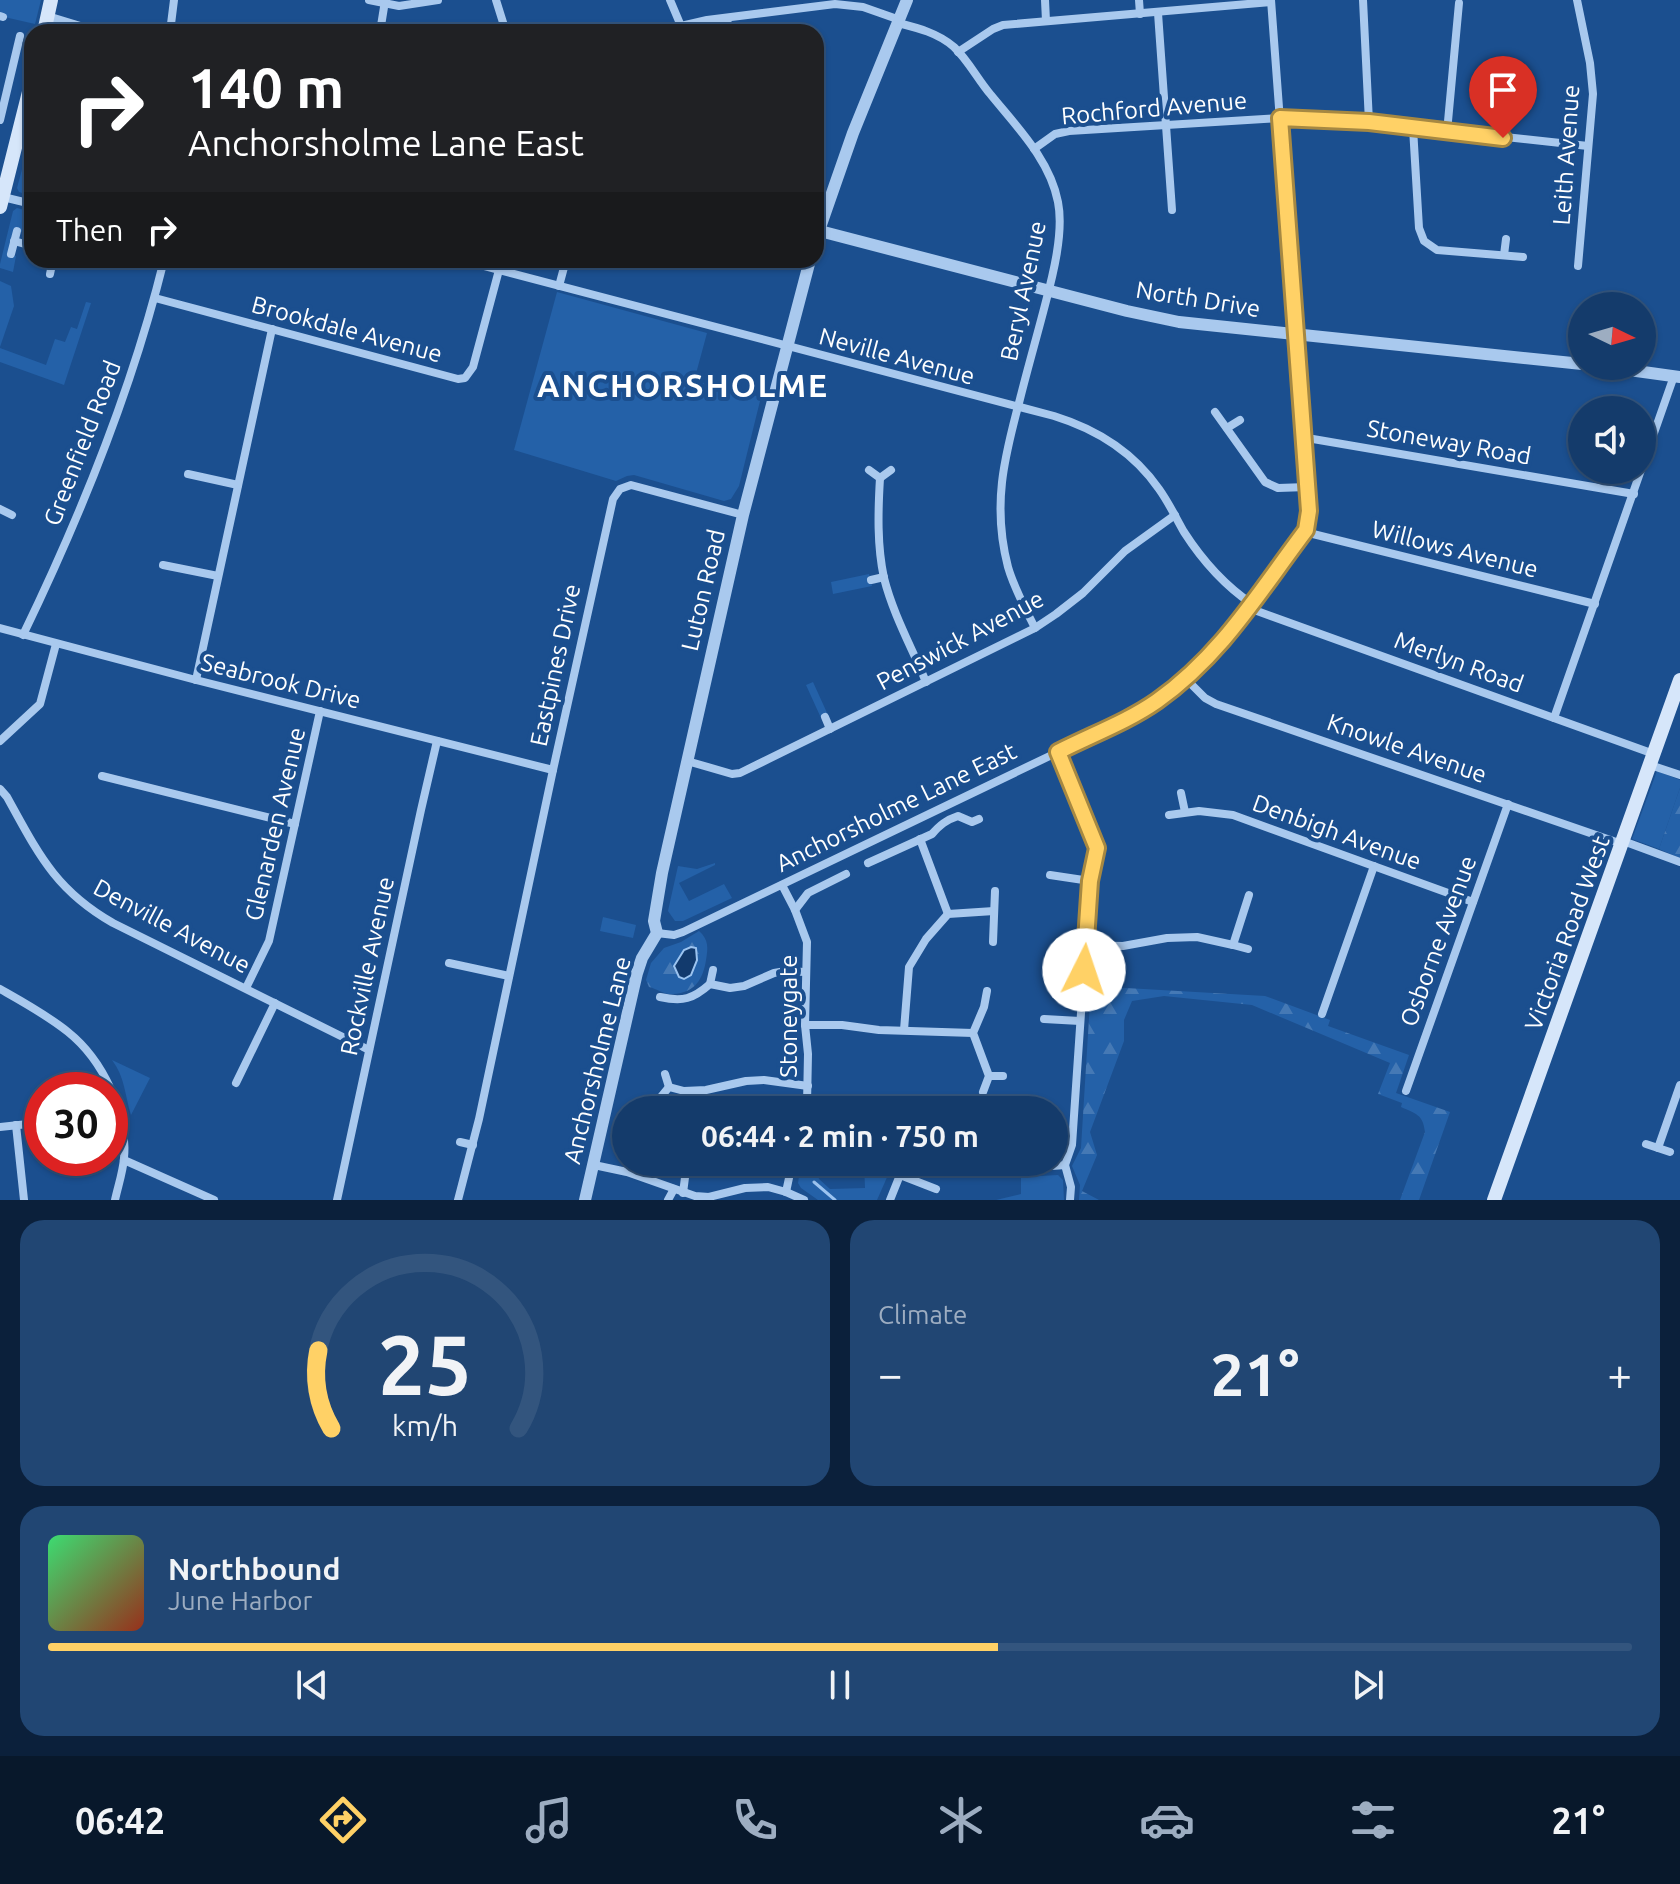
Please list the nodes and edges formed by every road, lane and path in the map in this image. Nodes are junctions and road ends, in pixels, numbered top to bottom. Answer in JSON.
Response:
{"nodes":[{"id":1,"x":51,"y":0,"type":"edge"},
{"id":2,"x":174,"y":0,"type":"edge"},
{"id":3,"x":369,"y":0,"type":"edge"},
{"id":4,"x":438,"y":0,"type":"edge"},
{"id":5,"x":496,"y":0,"type":"edge"},
{"id":6,"x":670,"y":0,"type":"edge"},
{"id":7,"x":907,"y":0,"type":"edge"},
{"id":8,"x":1045,"y":0,"type":"edge"},
{"id":9,"x":1139,"y":0,"type":"edge"},
{"id":10,"x":1363,"y":0,"type":"edge"},
{"id":11,"x":1577,"y":0,"type":"edge"},
{"id":12,"x":1271,"y":1,"type":"edge"},
{"id":13,"x":385,"y":2,"type":"edge"},
{"id":14,"x":1459,"y":3,"type":"dead end"},
{"id":15,"x":1158,"y":13,"type":"junction"},
{"id":16,"x":1140,"y":14,"type":"junction"},
{"id":17,"x":727,"y":18,"type":"junction"},
{"id":18,"x":1046,"y":21,"type":"junction"},
{"id":19,"x":899,"y":22,"type":"junction"},
{"id":20,"x":46,"y":24,"type":"edge"},
{"id":21,"x":171,"y":24,"type":"edge"},
{"id":22,"x":381,"y":24,"type":"edge"},
{"id":23,"x":504,"y":24,"type":"edge"},
{"id":24,"x":680,"y":24,"type":"edge"},
{"id":25,"x":692,"y":24,"type":"edge"},
{"id":26,"x":728,"y":24,"type":"edge"},
{"id":27,"x":20,"y":36,"type":"dead end"},
{"id":28,"x":958,"y":52,"type":"junction"},
{"id":29,"x":24,"y":113,"type":"edge"},
{"id":30,"x":1280,"y":118,"type":"junction"},
{"id":31,"x":0,"y":120,"type":"edge"},
{"id":32,"x":1369,"y":122,"type":"junction"},
{"id":33,"x":1167,"y":125,"type":"junction"},
{"id":34,"x":1413,"y":128,"type":"junction"},
{"id":35,"x":1447,"y":132,"type":"junction"},
{"id":36,"x":1588,"y":146,"type":"junction"},
{"id":37,"x":1034,"y":149,"type":"junction"},
{"id":38,"x":2,"y":202,"type":"edge"},
{"id":39,"x":24,"y":203,"type":"edge"},
{"id":40,"x":1172,"y":210,"type":"dead end"},
{"id":41,"x":824,"y":214,"type":"edge"},
{"id":42,"x":17,"y":231,"type":"dead end"},
{"id":43,"x":824,"y":235,"type":"edge"},
{"id":44,"x":1506,"y":239,"type":"dead end"},
{"id":45,"x":14,"y":241,"type":"junction"},
{"id":46,"x":24,"y":244,"type":"edge"},
{"id":47,"x":11,"y":254,"type":"dead end"},
{"id":48,"x":1504,"y":255,"type":"junction"},
{"id":49,"x":1523,"y":257,"type":"dead end"},
{"id":50,"x":1578,"y":266,"type":"dead end"},
{"id":51,"x":51,"y":268,"type":"edge"},
{"id":52,"x":162,"y":268,"type":"edge"},
{"id":53,"x":491,"y":268,"type":"edge"},
{"id":54,"x":564,"y":268,"type":"edge"},
{"id":55,"x":808,"y":268,"type":"edge"},
{"id":56,"x":499,"y":270,"type":"junction"},
{"id":57,"x":50,"y":274,"type":"dead end"},
{"id":58,"x":559,"y":286,"type":"junction"},
{"id":59,"x":1049,"y":290,"type":"junction"},
{"id":60,"x":155,"y":298,"type":"junction"},
{"id":61,"x":272,"y":329,"type":"junction"},
{"id":62,"x":1297,"y":335,"type":"junction"},
{"id":63,"x":786,"y":347,"type":"junction"},
{"id":64,"x":1568,"y":363,"type":"edge"},
{"id":65,"x":1656,"y":374,"type":"edge"},
{"id":66,"x":1677,"y":377,"type":"edge"},
{"id":67,"x":1018,"y":408,"type":"junction"},
{"id":68,"x":1215,"y":412,"type":"dead end"},
{"id":69,"x":1240,"y":420,"type":"dead end"},
{"id":70,"x":1227,"y":428,"type":"junction"},
{"id":71,"x":1304,"y":439,"type":"junction"},
{"id":72,"x":869,"y":470,"type":"dead end"},
{"id":73,"x":891,"y":470,"type":"dead end"},
{"id":74,"x":188,"y":474,"type":"dead end"},
{"id":75,"x":880,"y":478,"type":"junction"},
{"id":76,"x":238,"y":485,"type":"junction"},
{"id":77,"x":1307,"y":487,"type":"junction"},
{"id":78,"x":1634,"y":494,"type":"junction"},
{"id":79,"x":1,"y":511,"type":"edge"},
{"id":80,"x":12,"y":515,"type":"dead end"},
{"id":81,"x":743,"y":515,"type":"junction"},
{"id":82,"x":1175,"y":515,"type":"junction"},
{"id":83,"x":1306,"y":530,"type":"junction"},
{"id":84,"x":163,"y":565,"type":"dead end"},
{"id":85,"x":218,"y":576,"type":"junction"},
{"id":86,"x":884,"y":577,"type":"junction"},
{"id":87,"x":871,"y":580,"type":"dead end"},
{"id":88,"x":1595,"y":604,"type":"junction"},
{"id":89,"x":1251,"y":605,"type":"junction"},
{"id":90,"x":0,"y":628,"type":"edge"},
{"id":91,"x":1035,"y":628,"type":"junction"},
{"id":92,"x":23,"y":635,"type":"junction"},
{"id":93,"x":56,"y":644,"type":"junction"},
{"id":94,"x":1186,"y":679,"type":"junction"},
{"id":95,"x":196,"y":680,"type":"junction"},
{"id":96,"x":1680,"y":680,"type":"edge"},
{"id":97,"x":926,"y":682,"type":"junction"},
{"id":98,"x":320,"y":711,"type":"junction"},
{"id":99,"x":825,"y":717,"type":"dead end"},
{"id":100,"x":1554,"y":718,"type":"junction"},
{"id":101,"x":830,"y":729,"type":"junction"},
{"id":102,"x":4,"y":732,"type":"edge"},
{"id":103,"x":0,"y":741,"type":"edge"},
{"id":104,"x":437,"y":741,"type":"junction"},
{"id":105,"x":1058,"y":752,"type":"junction"},
{"id":106,"x":1652,"y":760,"type":"junction"},
{"id":107,"x":687,"y":761,"type":"junction"},
{"id":108,"x":553,"y":770,"type":"junction"},
{"id":109,"x":1680,"y":775,"type":"edge"},
{"id":110,"x":102,"y":776,"type":"dead end"},
{"id":111,"x":0,"y":789,"type":"edge"},
{"id":112,"x":1181,"y":793,"type":"dead end"},
{"id":113,"x":1508,"y":804,"type":"junction"},
{"id":114,"x":1185,"y":812,"type":"junction"},
{"id":115,"x":1169,"y":815,"type":"dead end"},
{"id":116,"x":979,"y":819,"type":"dead end"},
{"id":117,"x":295,"y":824,"type":"junction"},
{"id":118,"x":920,"y":839,"type":"junction"},
{"id":119,"x":1623,"y":842,"type":"junction"},
{"id":120,"x":1680,"y":862,"type":"edge"},
{"id":121,"x":868,"y":863,"type":"dead end"},
{"id":122,"x":1374,"y":866,"type":"junction"},
{"id":123,"x":846,"y":874,"type":"dead end"},
{"id":124,"x":1050,"y":875,"type":"dead end"},
{"id":125,"x":1090,"y":881,"type":"junction"},
{"id":126,"x":782,"y":885,"type":"junction"},
{"id":127,"x":995,"y":891,"type":"dead end"},
{"id":128,"x":1249,"y":895,"type":"dead end"},
{"id":129,"x":1473,"y":902,"type":"junction"},
{"id":130,"x":795,"y":910,"type":"junction"},
{"id":131,"x":994,"y":911,"type":"junction"},
{"id":132,"x":948,"y":914,"type":"junction"},
{"id":133,"x":657,"y":933,"type":"junction"},
{"id":134,"x":993,"y":942,"type":"dead end"},
{"id":135,"x":1085,"y":945,"type":"junction"},
{"id":136,"x":1233,"y":945,"type":"junction"},
{"id":137,"x":1248,"y":949,"type":"dead end"},
{"id":138,"x":449,"y":963,"type":"dead end"},
{"id":139,"x":713,"y":970,"type":"dead end"},
{"id":140,"x":805,"y":972,"type":"junction"},
{"id":141,"x":509,"y":976,"type":"junction"},
{"id":142,"x":710,"y":984,"type":"junction"},
{"id":143,"x":246,"y":988,"type":"junction"},
{"id":144,"x":0,"y":989,"type":"edge"},
{"id":145,"x":987,"y":991,"type":"dead end"},
{"id":146,"x":660,"y":997,"type":"dead end"},
{"id":147,"x":275,"y":1003,"type":"junction"},
{"id":148,"x":1322,"y":1014,"type":"dead end"},
{"id":149,"x":1044,"y":1019,"type":"dead end"},
{"id":150,"x":1080,"y":1021,"type":"junction"},
{"id":151,"x":805,"y":1025,"type":"junction"},
{"id":152,"x":904,"y":1030,"type":"junction"},
{"id":153,"x":973,"y":1033,"type":"junction"},
{"id":154,"x":369,"y":1050,"type":"junction"},
{"id":155,"x":100,"y":1072,"type":"edge"},
{"id":156,"x":665,"y":1074,"type":"dead end"},
{"id":157,"x":989,"y":1076,"type":"junction"},
{"id":158,"x":1003,"y":1076,"type":"dead end"},
{"id":159,"x":236,"y":1083,"type":"dead end"},
{"id":160,"x":1680,"y":1085,"type":"edge"},
{"id":161,"x":808,"y":1086,"type":"junction"},
{"id":162,"x":669,"y":1087,"type":"junction"},
{"id":163,"x":1406,"y":1091,"type":"dead end"},
{"id":164,"x":983,"y":1092,"type":"dead end"},
{"id":165,"x":662,"y":1096,"type":"edge"},
{"id":166,"x":807,"y":1096,"type":"edge"},
{"id":167,"x":24,"y":1124,"type":"edge"},
{"id":168,"x":16,"y":1125,"type":"junction"},
{"id":169,"x":0,"y":1127,"type":"edge"},
{"id":170,"x":460,"y":1142,"type":"dead end"},
{"id":171,"x":1646,"y":1144,"type":"dead end"},
{"id":172,"x":473,"y":1145,"type":"junction"},
{"id":173,"x":1658,"y":1148,"type":"junction"},
{"id":174,"x":1670,"y":1152,"type":"dead end"},
{"id":175,"x":1068,"y":1156,"type":"edge"},
{"id":176,"x":128,"y":1162,"type":"edge"},
{"id":177,"x":594,"y":1165,"type":"junction"},
{"id":178,"x":120,"y":1176,"type":"edge"},
{"id":179,"x":685,"y":1176,"type":"edge"},
{"id":180,"x":789,"y":1176,"type":"edge"},
{"id":181,"x":1068,"y":1176,"type":"edge"},
{"id":182,"x":674,"y":1189,"type":"junction"},
{"id":183,"x":936,"y":1189,"type":"dead end"},
{"id":184,"x":786,"y":1192,"type":"junction"},
{"id":185,"x":683,"y":1193,"type":"junction"},
{"id":186,"x":801,"y":1199,"type":"edge"},
{"id":187,"x":24,"y":1200,"type":"edge"},
{"id":188,"x":115,"y":1200,"type":"edge"},
{"id":189,"x":214,"y":1200,"type":"edge"},
{"id":190,"x":337,"y":1200,"type":"edge"},
{"id":191,"x":458,"y":1200,"type":"edge"},
{"id":192,"x":585,"y":1200,"type":"edge"},
{"id":193,"x":668,"y":1200,"type":"edge"},
{"id":194,"x":890,"y":1200,"type":"edge"},
{"id":195,"x":1070,"y":1200,"type":"edge"},
{"id":196,"x":1494,"y":1200,"type":"edge"}],
"edges":[{"from":1,"to":20,"type":"main road"},
{"from":2,"to":21,"type":"street"},
{"from":3,"to":13,"type":"street"},
{"from":4,"to":13,"type":"street"},
{"from":5,"to":23,"type":"street"},
{"from":6,"to":24,"type":"street"},
{"from":7,"to":19,"type":"street"},
{"from":8,"to":18,"type":"street"},
{"from":9,"to":16,"type":"street"},
{"from":10,"to":32,"type":"street"},
{"from":11,"to":36,"type":"street","name":"Leith Avenue"},
{"from":12,"to":15,"type":"street"},
{"from":12,"to":30,"type":"street"},
{"from":13,"to":22,"type":"street"},
{"from":14,"to":35,"type":"street"},
{"from":15,"to":16,"type":"street"},
{"from":15,"to":33,"type":"street"},
{"from":16,"to":18,"type":"street"},
{"from":17,"to":19,"type":"street","name":"Beryl Avenue"},
{"from":17,"to":25,"type":"street","name":"Beryl Avenue"},
{"from":17,"to":26,"type":"street"},
{"from":18,"to":28,"type":"street"},
{"from":19,"to":28,"type":"street","name":"Beryl Avenue"},
{"from":19,"to":41,"type":"street"},
{"from":27,"to":31,"type":"street"},
{"from":28,"to":37,"type":"street","name":"Beryl Avenue"},
{"from":29,"to":38,"type":"main road"},
{"from":30,"to":32,"type":"street","name":"Rochford Avenue"},
{"from":30,"to":33,"type":"street","name":"Rochford Avenue"},
{"from":30,"to":62,"type":"street"},
{"from":32,"to":34,"type":"street","name":"Rochford Avenue"},
{"from":33,"to":37,"type":"street","name":"Rochford Avenue"},
{"from":33,"to":40,"type":"street"},
{"from":34,"to":35,"type":"street","name":"Rochford Avenue"},
{"from":34,"to":48,"type":"street"},
{"from":35,"to":36,"type":"street","name":"Rochford Avenue"},
{"from":36,"to":50,"type":"street","name":"Leith Avenue"},
{"from":37,"to":59,"type":"street","name":"Beryl Avenue"},
{"from":38,"to":39,"type":"street"},
{"from":42,"to":45,"type":"street"},
{"from":43,"to":59,"type":"street","name":"North Drive"},
{"from":44,"to":48,"type":"street"},
{"from":45,"to":46,"type":"street"},
{"from":45,"to":47,"type":"street"},
{"from":48,"to":49,"type":"street"},
{"from":51,"to":57,"type":"street"},
{"from":52,"to":60,"type":"street","name":"Greenfield Road"},
{"from":53,"to":56,"type":"street","name":"Neville Avenue"},
{"from":54,"to":58,"type":"street"},
{"from":55,"to":63,"type":"street","name":"Luton Road"},
{"from":56,"to":58,"type":"street","name":"Neville Avenue"},
{"from":56,"to":61,"type":"street","name":"Brookdale Avenue"},
{"from":58,"to":63,"type":"street","name":"Neville Avenue"},
{"from":59,"to":62,"type":"street","name":"North Drive"},
{"from":59,"to":67,"type":"street","name":"Beryl Avenue"},
{"from":60,"to":61,"type":"street","name":"Brookdale Avenue"},
{"from":60,"to":92,"type":"street","name":"Greenfield Road"},
{"from":61,"to":76,"type":"street"},
{"from":62,"to":64,"type":"street","name":"North Drive"},
{"from":62,"to":71,"type":"street"},
{"from":63,"to":67,"type":"street","name":"Neville Avenue"},
{"from":63,"to":81,"type":"street","name":"Luton Road"},
{"from":65,"to":66,"type":"street"},
{"from":66,"to":78,"type":"street"},
{"from":67,"to":82,"type":"street","name":"Neville Avenue"},
{"from":67,"to":91,"type":"street","name":"Beryl Avenue"},
{"from":68,"to":70,"type":"street"},
{"from":69,"to":70,"type":"street"},
{"from":70,"to":77,"type":"street"},
{"from":71,"to":77,"type":"street"},
{"from":71,"to":78,"type":"street","name":"Stoneway Road"},
{"from":72,"to":75,"type":"street"},
{"from":73,"to":75,"type":"street"},
{"from":74,"to":76,"type":"street"},
{"from":75,"to":86,"type":"street"},
{"from":76,"to":85,"type":"street"},
{"from":77,"to":83,"type":"street"},
{"from":78,"to":88,"type":"street"},
{"from":79,"to":80,"type":"street"},
{"from":81,"to":107,"type":"street","name":"Luton Road"},
{"from":81,"to":108,"type":"street","name":"Eastpines Drive"},
{"from":82,"to":89,"type":"street","name":"Neville Avenue"},
{"from":82,"to":91,"type":"street","name":"Penswick Avenue"},
{"from":83,"to":88,"type":"street","name":"Willows Avenue"},
{"from":83,"to":89,"type":"street","name":"Anchorsholme Lane East"},
{"from":84,"to":85,"type":"street"},
{"from":85,"to":95,"type":"street"},
{"from":86,"to":87,"type":"street"},
{"from":86,"to":97,"type":"street"},
{"from":88,"to":100,"type":"street"},
{"from":89,"to":94,"type":"street","name":"Anchorsholme Lane East"},
{"from":89,"to":100,"type":"street","name":"Merlyn Road"},
{"from":90,"to":92,"type":"street","name":"Seabrook Drive"},
{"from":91,"to":97,"type":"street","name":"Penswick Avenue"},
{"from":92,"to":93,"type":"street","name":"Seabrook Drive"},
{"from":93,"to":95,"type":"street","name":"Seabrook Drive"},
{"from":93,"to":102,"type":"street"},
{"from":94,"to":105,"type":"street","name":"Anchorsholme Lane East"},
{"from":94,"to":113,"type":"street","name":"Knowle Avenue"},
{"from":95,"to":98,"type":"street","name":"Seabrook Drive"},
{"from":96,"to":106,"type":"main road","name":"Victoria Road West"},
{"from":97,"to":101,"type":"street","name":"Penswick Avenue"},
{"from":98,"to":104,"type":"street","name":"Seabrook Drive"},
{"from":98,"to":117,"type":"street","name":"Glenarden Avenue"},
{"from":99,"to":101,"type":"street"},
{"from":100,"to":106,"type":"street","name":"Merlyn Road"},
{"from":101,"to":107,"type":"street","name":"Penswick Avenue"},
{"from":102,"to":103,"type":"street"},
{"from":104,"to":108,"type":"street","name":"Seabrook Drive"},
{"from":104,"to":154,"type":"street","name":"Rockville Avenue"},
{"from":105,"to":125,"type":"street"},
{"from":105,"to":126,"type":"street","name":"Anchorsholme Lane East"},
{"from":106,"to":109,"type":"street","name":"Merlyn Road"},
{"from":106,"to":119,"type":"main road","name":"Victoria Road West"},
{"from":107,"to":133,"type":"street","name":"Luton Road"},
{"from":108,"to":141,"type":"street","name":"Eastpines Drive"},
{"from":110,"to":117,"type":"street"},
{"from":111,"to":143,"type":"street","name":"Denville Avenue"},
{"from":112,"to":114,"type":"street"},
{"from":113,"to":119,"type":"street","name":"Knowle Avenue"},
{"from":113,"to":129,"type":"street","name":"Osborne Avenue"},
{"from":114,"to":115,"type":"street","name":"Denbigh Avenue"},
{"from":114,"to":122,"type":"street","name":"Denbigh Avenue"},
{"from":116,"to":118,"type":"street"},
{"from":117,"to":143,"type":"street","name":"Glenarden Avenue"},
{"from":118,"to":121,"type":"street"},
{"from":118,"to":132,"type":"street"},
{"from":119,"to":120,"type":"street","name":"Knowle Avenue"},
{"from":119,"to":196,"type":"main road","name":"Victoria Road West"},
{"from":122,"to":129,"type":"street","name":"Denbigh Avenue"},
{"from":122,"to":148,"type":"street"},
{"from":123,"to":130,"type":"street","name":"Anchorsholme Lane East"},
{"from":124,"to":125,"type":"street"},
{"from":125,"to":135,"type":"street"},
{"from":126,"to":130,"type":"street","name":"Stoneygate"},
{"from":126,"to":133,"type":"street","name":"Anchorsholme Lane East"},
{"from":127,"to":131,"type":"street"},
{"from":128,"to":136,"type":"street"},
{"from":129,"to":163,"type":"street","name":"Osborne Avenue"},
{"from":130,"to":140,"type":"street","name":"Stoneygate"},
{"from":131,"to":132,"type":"street"},
{"from":131,"to":134,"type":"street"},
{"from":132,"to":152,"type":"street"},
{"from":133,"to":177,"type":"street","name":"Anchorsholme Lane"},
{"from":135,"to":136,"type":"street"},
{"from":135,"to":150,"type":"street"},
{"from":136,"to":137,"type":"street"},
{"from":138,"to":141,"type":"street"},
{"from":139,"to":142,"type":"street"},
{"from":140,"to":142,"type":"street"},
{"from":140,"to":151,"type":"street","name":"Stoneygate"},
{"from":141,"to":172,"type":"street","name":"Eastpines Drive"},
{"from":142,"to":146,"type":"street"},
{"from":143,"to":147,"type":"street","name":"Denville Avenue"},
{"from":144,"to":155,"type":"street"},
{"from":145,"to":153,"type":"street"},
{"from":147,"to":154,"type":"street","name":"Denville Avenue"},
{"from":147,"to":159,"type":"street"},
{"from":149,"to":150,"type":"street"},
{"from":150,"to":175,"type":"street"},
{"from":151,"to":152,"type":"street"},
{"from":151,"to":161,"type":"street","name":"Stoneygate"},
{"from":152,"to":153,"type":"street"},
{"from":153,"to":157,"type":"street"},
{"from":154,"to":190,"type":"street","name":"Rockville Avenue"},
{"from":156,"to":162,"type":"street"},
{"from":157,"to":158,"type":"street"},
{"from":157,"to":164,"type":"street"},
{"from":160,"to":173,"type":"street"},
{"from":161,"to":162,"type":"street"},
{"from":161,"to":166,"type":"street","name":"Stoneygate"},
{"from":162,"to":165,"type":"street"},
{"from":167,"to":168,"type":"street"},
{"from":168,"to":169,"type":"street"},
{"from":168,"to":187,"type":"street"},
{"from":170,"to":172,"type":"street"},
{"from":171,"to":173,"type":"street"},
{"from":172,"to":191,"type":"street","name":"Eastpines Drive"},
{"from":173,"to":174,"type":"street"},
{"from":176,"to":189,"type":"street"},
{"from":177,"to":182,"type":"street"},
{"from":177,"to":192,"type":"street","name":"Anchorsholme Lane"},
{"from":178,"to":188,"type":"street"},
{"from":179,"to":185,"type":"street"},
{"from":180,"to":184,"type":"street"},
{"from":181,"to":195,"type":"street"},
{"from":182,"to":185,"type":"street"},
{"from":182,"to":193,"type":"street"},
{"from":183,"to":194,"type":"street"},
{"from":184,"to":185,"type":"street"},
{"from":184,"to":186,"type":"street"}]}
